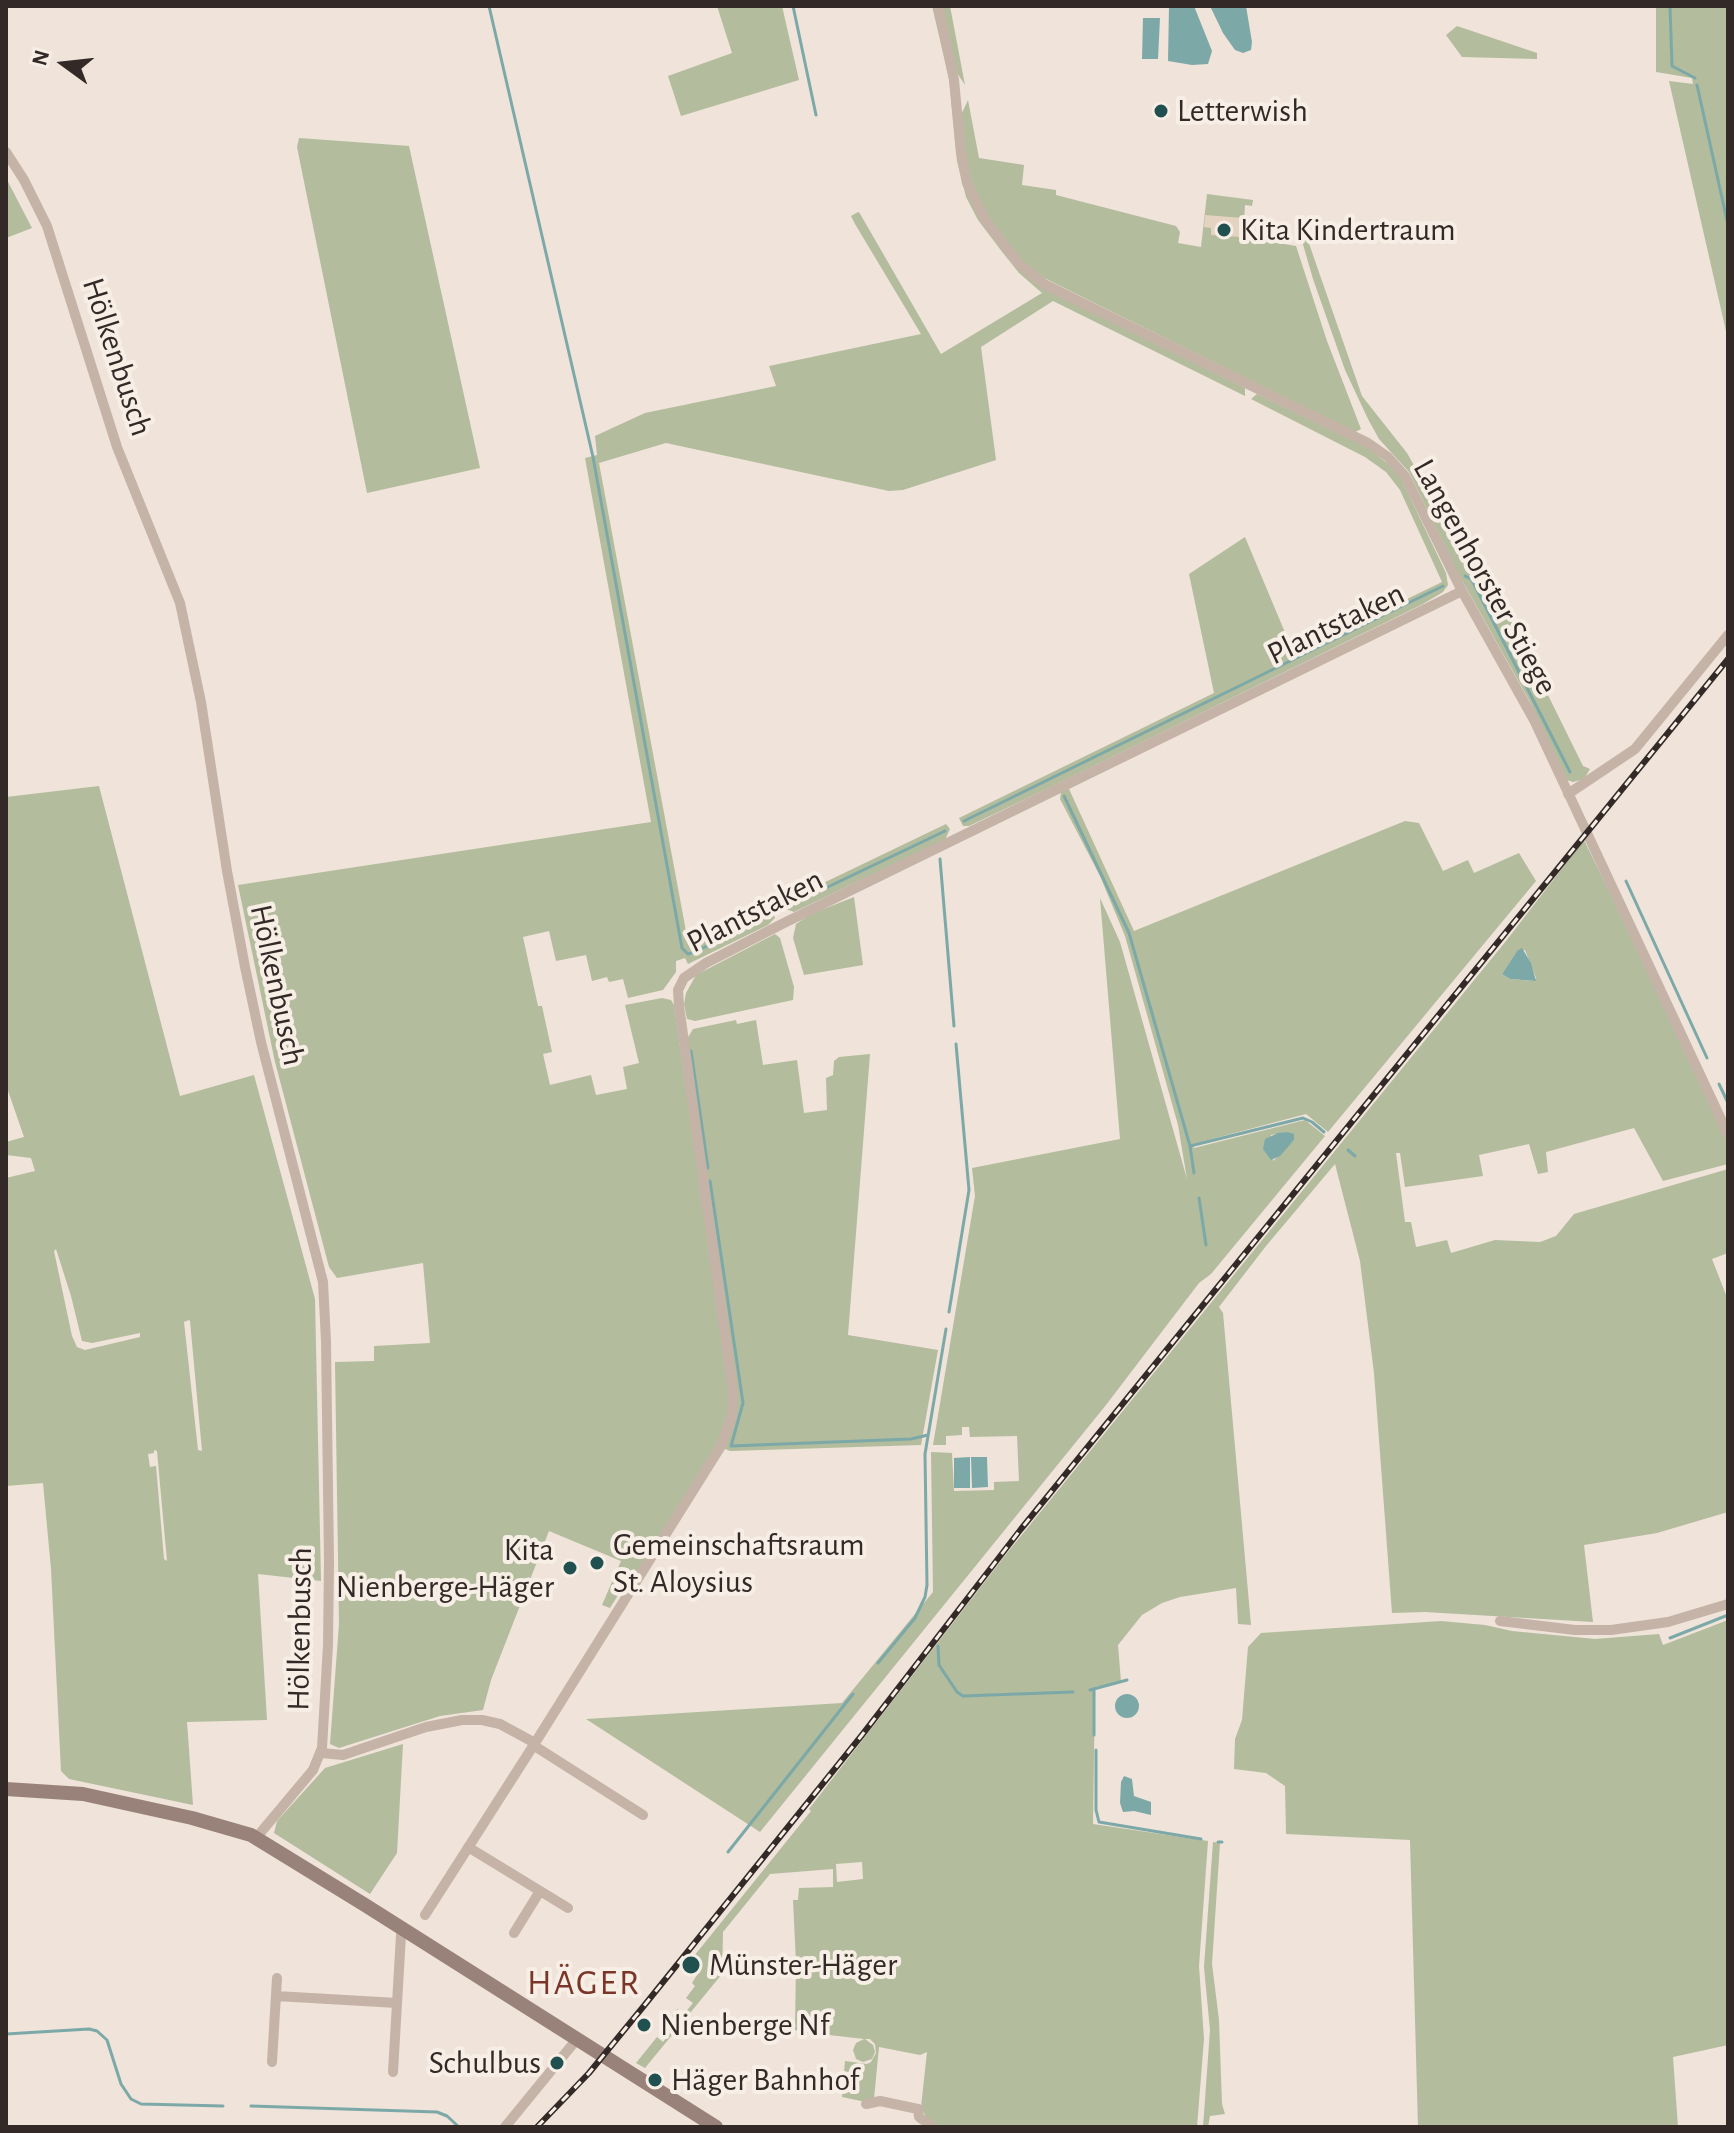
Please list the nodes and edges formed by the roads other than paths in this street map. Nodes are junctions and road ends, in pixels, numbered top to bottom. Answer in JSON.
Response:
{"nodes":[{"id":1,"x":938,"y":6,"type":"edge"},
{"id":2,"x":6,"y":152,"type":"edge"},
{"id":3,"x":1462,"y":591,"type":"junction"},
{"id":4,"x":1728,"y":635,"type":"edge"},
{"id":5,"x":1568,"y":794,"type":"junction"},
{"id":6,"x":1728,"y":1134,"type":"edge"},
{"id":7,"x":1728,"y":1604,"type":"edge"},
{"id":8,"x":1500,"y":1621,"type":"dead end"},
{"id":9,"x":534,"y":1744,"type":"junction"},
{"id":10,"x":321,"y":1753,"type":"junction"},
{"id":11,"x":6,"y":1789,"type":"edge"},
{"id":12,"x":643,"y":1815,"type":"dead end"},
{"id":13,"x":256,"y":1838,"type":"junction"},
{"id":14,"x":468,"y":1847,"type":"junction"},
{"id":15,"x":540,"y":1891,"type":"junction"},
{"id":16,"x":568,"y":1908,"type":"dead end"},
{"id":17,"x":425,"y":1915,"type":"dead end"},
{"id":18,"x":405,"y":1930,"type":"junction"},
{"id":19,"x":514,"y":1933,"type":"dead end"},
{"id":20,"x":277,"y":1978,"type":"dead end"},
{"id":21,"x":276,"y":1996,"type":"junction"},
{"id":22,"x":397,"y":2003,"type":"junction"},
{"id":23,"x":577,"y":2039,"type":"junction"},
{"id":24,"x":272,"y":2062,"type":"dead end"},
{"id":25,"x":393,"y":2072,"type":"dead end"},
{"id":26,"x":866,"y":2104,"type":"dead end"},
{"id":27,"x":505,"y":2127,"type":"edge"},
{"id":28,"x":716,"y":2127,"type":"edge"},
{"id":29,"x":933,"y":2127,"type":"edge"}],
"edges":[{"from":1,"to":3,"type":"street","name":"Langenhorster Stiege"},
{"from":2,"to":10,"type":"street","name":"Hölkenbusch"},
{"from":3,"to":5,"type":"street","name":"Langenhorster Stiege"},
{"from":3,"to":9,"type":"street","name":"Plantstaken"},
{"from":4,"to":5,"type":"street"},
{"from":5,"to":6,"type":"street","name":"Langenhorster Stiege"},
{"from":7,"to":8,"type":"street"},
{"from":9,"to":10,"type":"street"},
{"from":9,"to":12,"type":"street"},
{"from":9,"to":14,"type":"street","name":"Plantstaken"},
{"from":10,"to":13,"type":"street","name":"Hölkenbusch"},
{"from":11,"to":13,"type":"main road"},
{"from":13,"to":18,"type":"main road"},
{"from":14,"to":15,"type":"street"},
{"from":14,"to":17,"type":"street","name":"Plantstaken"},
{"from":15,"to":16,"type":"street"},
{"from":15,"to":19,"type":"street"},
{"from":18,"to":22,"type":"street"},
{"from":18,"to":23,"type":"main road"},
{"from":20,"to":21,"type":"street"},
{"from":21,"to":22,"type":"street"},
{"from":21,"to":24,"type":"street"},
{"from":22,"to":25,"type":"street"},
{"from":23,"to":27,"type":"street"},
{"from":23,"to":28,"type":"main road"},
{"from":26,"to":29,"type":"street"}]}
